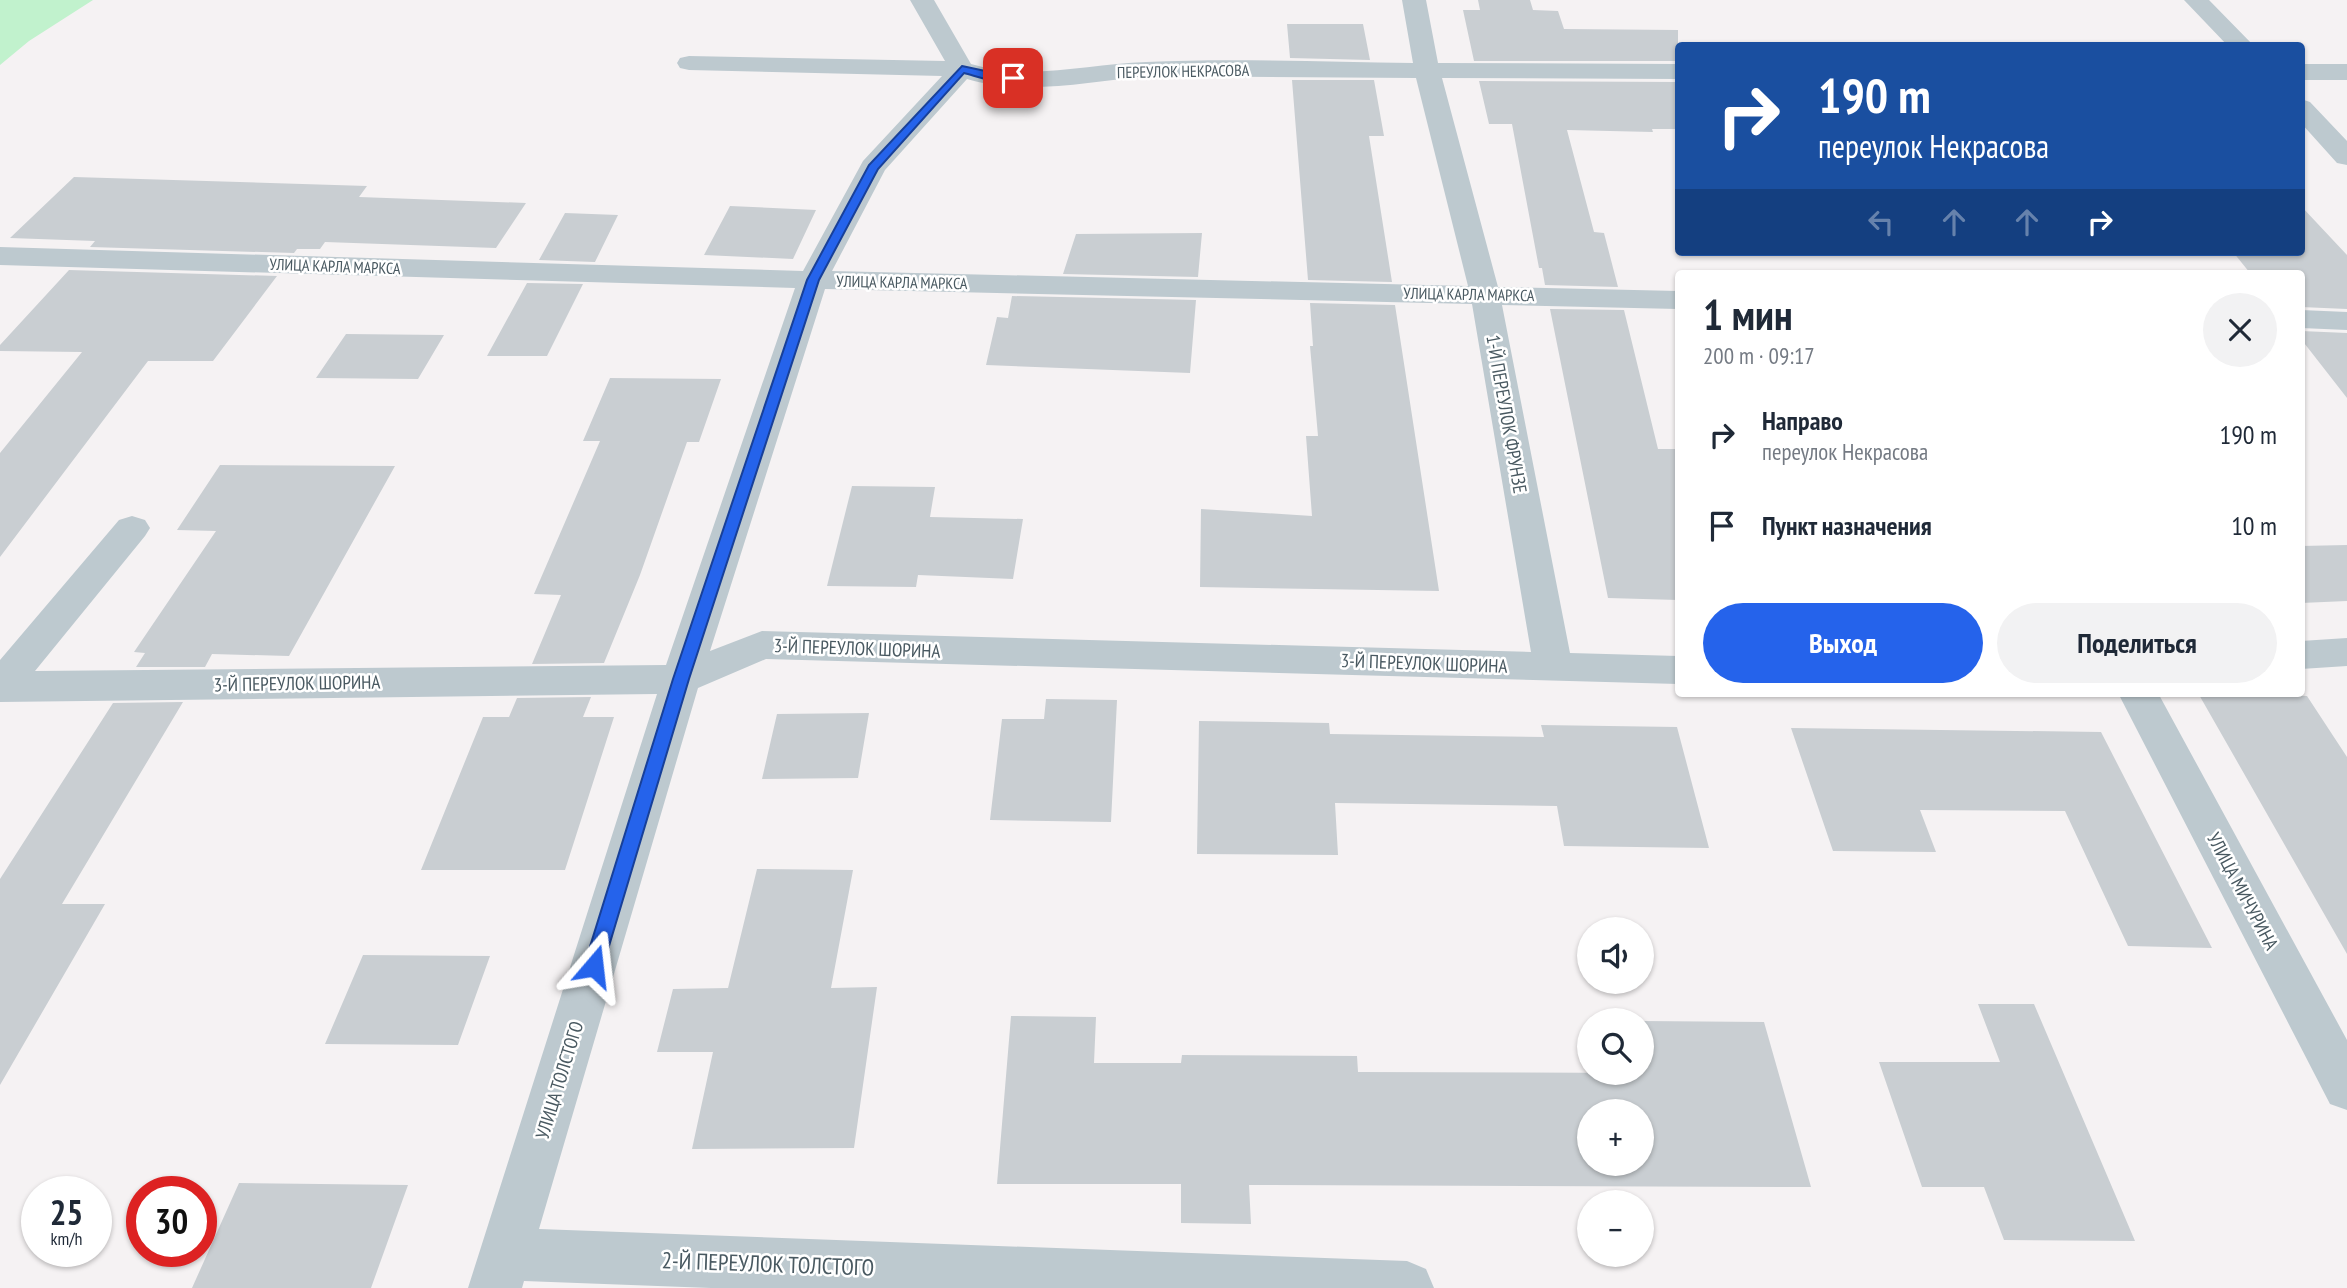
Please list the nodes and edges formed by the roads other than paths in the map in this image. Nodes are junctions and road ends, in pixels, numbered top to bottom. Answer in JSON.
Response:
{"nodes":[{"id":1,"x":922,"y":0,"type":"edge"},
{"id":2,"x":1414,"y":0,"type":"edge"},
{"id":3,"x":2196,"y":0,"type":"edge"},
{"id":4,"x":2238,"y":42,"type":"edge"},
{"id":5,"x":689,"y":63,"type":"dead end"},
{"id":6,"x":962,"y":69,"type":"junction"},
{"id":7,"x":1427,"y":71,"type":"junction"},
{"id":8,"x":1675,"y":71,"type":"edge"},
{"id":9,"x":2305,"y":72,"type":"edge"},
{"id":10,"x":2347,"y":72,"type":"edge"},
{"id":11,"x":2305,"y":111,"type":"edge"},
{"id":12,"x":2347,"y":157,"type":"edge"},
{"id":13,"x":0,"y":256,"type":"edge"},
{"id":14,"x":813,"y":280,"type":"junction"},
{"id":15,"x":1485,"y":294,"type":"junction"},
{"id":16,"x":1675,"y":300,"type":"edge"},
{"id":17,"x":2305,"y":319,"type":"edge"},
{"id":18,"x":2347,"y":321,"type":"edge"},
{"id":19,"x":132,"y":528,"type":"dead end"},
{"id":20,"x":2347,"y":652,"type":"edge"},
{"id":21,"x":2305,"y":655,"type":"edge"},
{"id":22,"x":1553,"y":666,"type":"junction"},
{"id":23,"x":1675,"y":670,"type":"edge"},
{"id":24,"x":681,"y":679,"type":"junction"},
{"id":25,"x":0,"y":686,"type":"edge"},
{"id":26,"x":2140,"y":697,"type":"edge"},
{"id":27,"x":2347,"y":1088,"type":"edge"},
{"id":28,"x":501,"y":1271,"type":"edge"},
{"id":29,"x":1407,"y":1288,"type":"edge"}],
"edges":[{"from":1,"to":6,"type":"street"},
{"from":2,"to":7,"type":"street","name":"1-Й ПЕРЕУЛОК ФРУНЗЕ"},
{"from":3,"to":4,"type":"street"},
{"from":5,"to":6,"type":"street","name":"ПЕРЕУЛОК НЕКРАСОВА"},
{"from":6,"to":7,"type":"street","name":"ПЕРЕУЛОК НЕКРАСОВА"},
{"from":6,"to":14,"type":"street","name":"УЛИЦА ТОЛСТОГО"},
{"from":7,"to":8,"type":"street","name":"ПЕРЕУЛОК НЕКРАСОВА"},
{"from":7,"to":15,"type":"street","name":"1-Й ПЕРЕУЛОК ФРУНЗЕ"},
{"from":9,"to":10,"type":"street"},
{"from":11,"to":12,"type":"street"},
{"from":13,"to":14,"type":"street","name":"УЛИЦА КАРЛА МАРКСА"},
{"from":14,"to":15,"type":"street","name":"УЛИЦА КАРЛА МАРКСА"},
{"from":14,"to":24,"type":"street","name":"УЛИЦА ТОЛСТОГО"},
{"from":15,"to":16,"type":"street","name":"УЛИЦА КАРЛА МАРКСА"},
{"from":15,"to":22,"type":"street","name":"1-Й ПЕРЕУЛОК ФРУНЗЕ"},
{"from":17,"to":18,"type":"street"},
{"from":19,"to":25,"type":"street"},
{"from":20,"to":21,"type":"street"},
{"from":22,"to":23,"type":"street","name":"3-Й ПЕРЕУЛОК ШОРИНА"},
{"from":22,"to":24,"type":"street","name":"3-Й ПЕРЕУЛОК ШОРИНА"},
{"from":24,"to":25,"type":"street","name":"3-Й ПЕРЕУЛОК ШОРИНА"},
{"from":24,"to":28,"type":"street","name":"УЛИЦА ТОЛСТОГО"},
{"from":26,"to":27,"type":"street","name":"УЛИЦА МИЧУРИНА"},
{"from":28,"to":29,"type":"street","name":"2-Й ПЕРЕУЛОК ТОЛСТОГО"}]}
